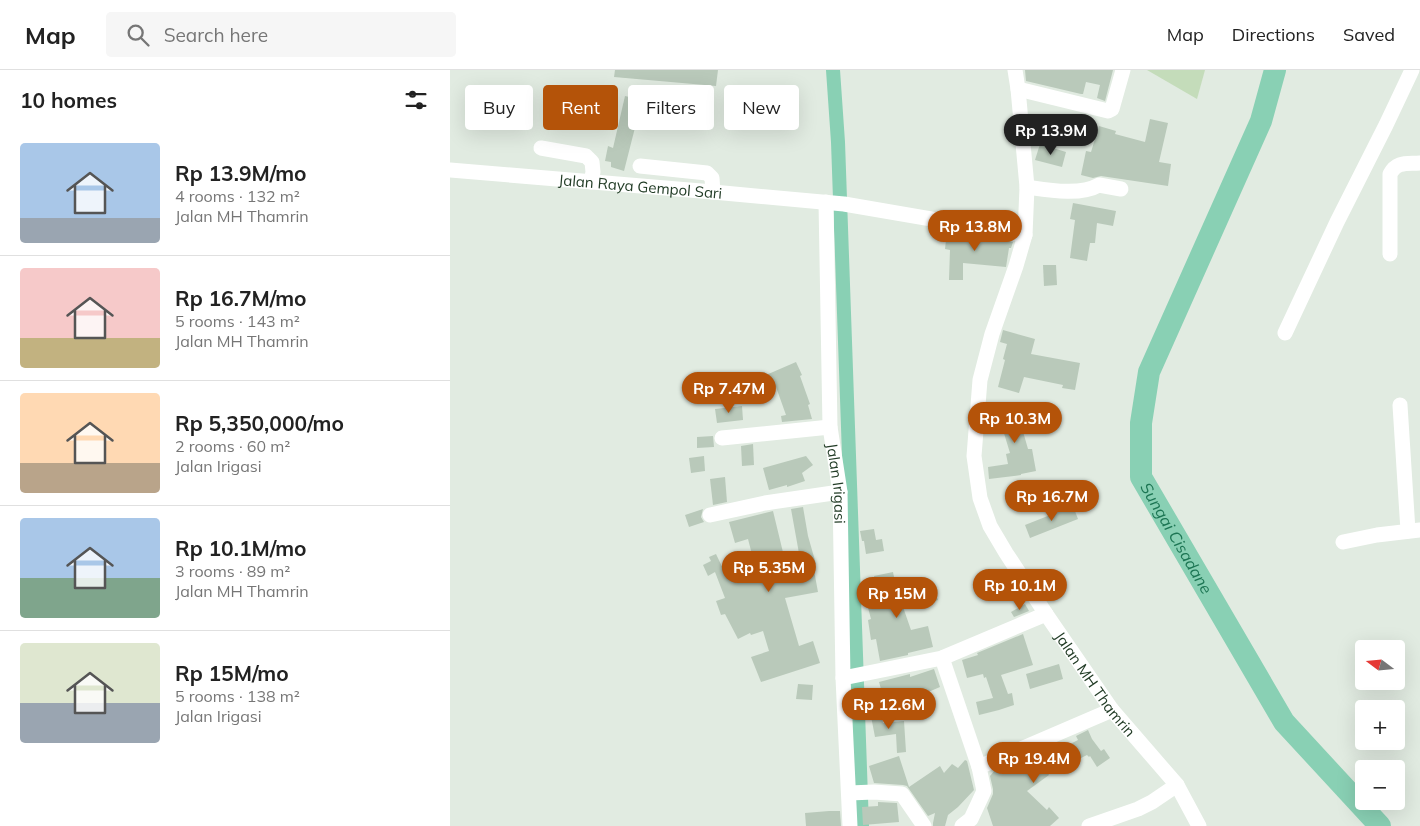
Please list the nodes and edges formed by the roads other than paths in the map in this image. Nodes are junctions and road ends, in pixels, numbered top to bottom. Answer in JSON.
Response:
{"nodes":[{"id":1,"x":1015,"y":70,"type":"edge"},
{"id":2,"x":1123,"y":70,"type":"edge"},
{"id":3,"x":1412,"y":70,"type":"edge"},
{"id":4,"x":1018,"y":89,"type":"junction"},
{"id":5,"x":541,"y":148,"type":"dead end"},
{"id":6,"x":1420,"y":163,"type":"edge"},
{"id":7,"x":640,"y":166,"type":"dead end"},
{"id":8,"x":450,"y":170,"type":"edge"},
{"id":9,"x":590,"y":182,"type":"junction"},
{"id":10,"x":1027,"y":187,"type":"junction"},
{"id":11,"x":1121,"y":190,"type":"dead end"},
{"id":12,"x":712,"y":192,"type":"junction"},
{"id":13,"x":834,"y":203,"type":"junction"},
{"id":14,"x":1025,"y":236,"type":"junction"},
{"id":15,"x":1390,"y":254,"type":"dead end"},
{"id":16,"x":1285,"y":333,"type":"dead end"},
{"id":17,"x":1400,"y":405,"type":"dead end"},
{"id":18,"x":830,"y":427,"type":"junction"},
{"id":19,"x":722,"y":438,"type":"dead end"},
{"id":20,"x":840,"y":492,"type":"junction"},
{"id":21,"x":710,"y":515,"type":"dead end"},
{"id":22,"x":1414,"y":530,"type":"edge"},
{"id":23,"x":1343,"y":542,"type":"dead end"},
{"id":24,"x":1046,"y":614,"type":"junction"},
{"id":25,"x":942,"y":658,"type":"junction"},
{"id":26,"x":850,"y":678,"type":"junction"},
{"id":27,"x":1112,"y":710,"type":"junction"},
{"id":28,"x":979,"y":767,"type":"junction"},
{"id":29,"x":1177,"y":784,"type":"junction"},
{"id":30,"x":856,"y":793,"type":"junction"},
{"id":31,"x":850,"y":826,"type":"edge"},
{"id":32,"x":924,"y":826,"type":"edge"},
{"id":33,"x":962,"y":826,"type":"edge"},
{"id":34,"x":1089,"y":826,"type":"edge"},
{"id":35,"x":1199,"y":826,"type":"edge"}],
"edges":[{"from":1,"to":4,"type":"street","name":"Jalan MH Thamrin"},
{"from":2,"to":4,"type":"street"},
{"from":3,"to":16,"type":"street"},
{"from":4,"to":10,"type":"street","name":"Jalan MH Thamrin"},
{"from":5,"to":9,"type":"street"},
{"from":6,"to":15,"type":"street"},
{"from":7,"to":12,"type":"street"},
{"from":8,"to":9,"type":"street","name":"Jalan Raya Gempol Sari"},
{"from":9,"to":12,"type":"street","name":"Jalan Raya Gempol Sari"},
{"from":10,"to":11,"type":"street"},
{"from":10,"to":14,"type":"street","name":"Jalan MH Thamrin"},
{"from":12,"to":13,"type":"street","name":"Jalan Raya Gempol Sari"},
{"from":13,"to":14,"type":"street","name":"Jalan Raya Gempol Sari"},
{"from":13,"to":18,"type":"street","name":"Jalan Irigasi"},
{"from":14,"to":24,"type":"street","name":"Jalan MH Thamrin"},
{"from":17,"to":22,"type":"street"},
{"from":18,"to":19,"type":"street"},
{"from":18,"to":20,"type":"street","name":"Jalan Irigasi"},
{"from":20,"to":21,"type":"street"},
{"from":20,"to":26,"type":"street","name":"Jalan Irigasi"},
{"from":22,"to":23,"type":"street"},
{"from":24,"to":25,"type":"street"},
{"from":24,"to":27,"type":"street","name":"Jalan MH Thamrin"},
{"from":25,"to":26,"type":"street"},
{"from":25,"to":28,"type":"street"},
{"from":26,"to":30,"type":"street","name":"Jalan Irigasi"},
{"from":27,"to":28,"type":"street"},
{"from":27,"to":29,"type":"street","name":"Jalan MH Thamrin"},
{"from":28,"to":33,"type":"street"},
{"from":29,"to":34,"type":"street"},
{"from":29,"to":35,"type":"street","name":"Jalan MH Thamrin"},
{"from":30,"to":31,"type":"street","name":"Jalan Irigasi"},
{"from":30,"to":32,"type":"street"}]}
